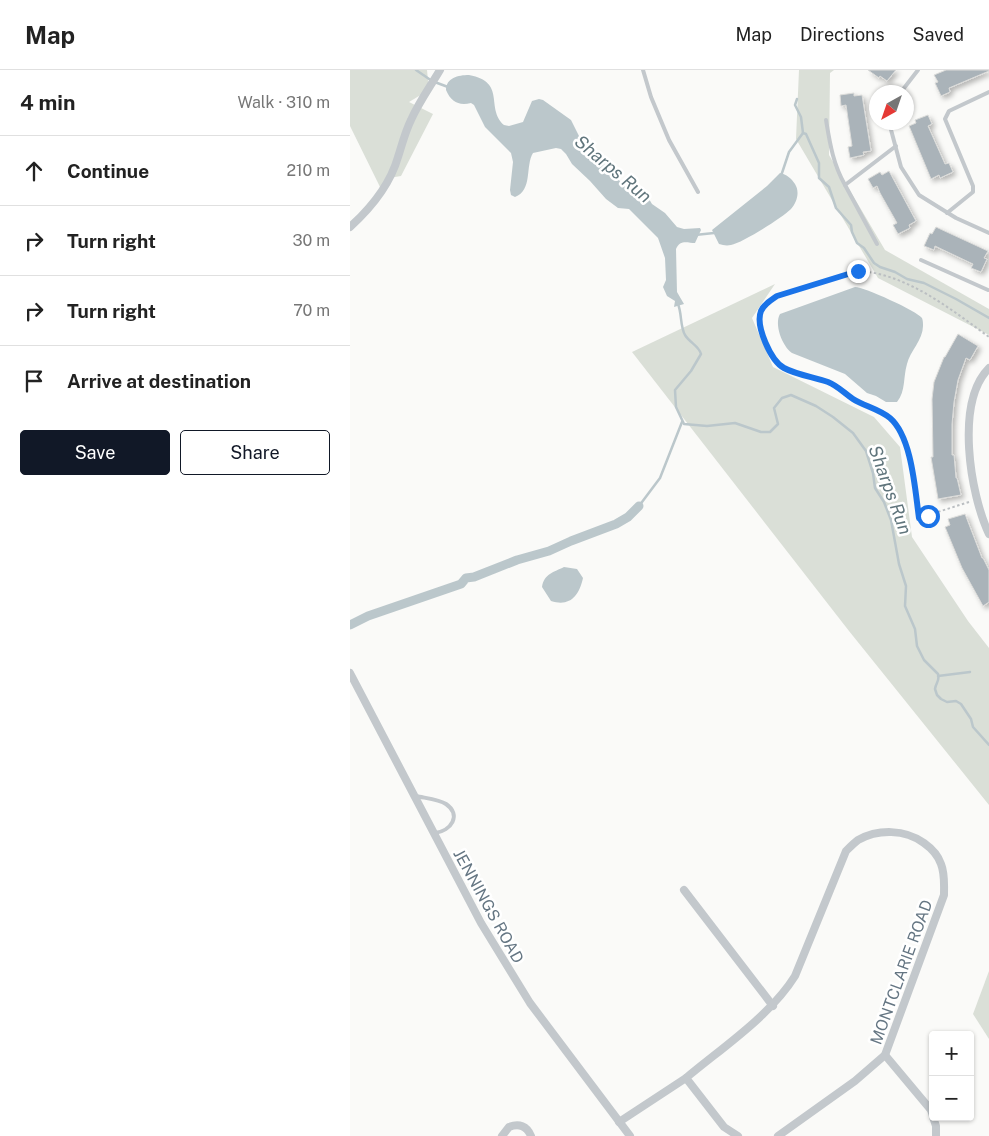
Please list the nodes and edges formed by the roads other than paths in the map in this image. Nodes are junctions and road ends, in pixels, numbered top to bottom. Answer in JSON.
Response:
{"nodes":[{"id":1,"x":440,"y":70,"type":"edge"},
{"id":2,"x":643,"y":70,"type":"edge"},
{"id":3,"x":918,"y":70,"type":"edge"},
{"id":4,"x":906,"y":85,"type":"edge"},
{"id":5,"x":989,"y":92,"type":"edge"},
{"id":6,"x":826,"y":120,"type":"dead end"},
{"id":7,"x":891,"y":130,"type":"edge"},
{"id":8,"x":896,"y":146,"type":"junction"},
{"id":9,"x":845,"y":185,"type":"junction"},
{"id":10,"x":698,"y":192,"type":"dead end"},
{"id":11,"x":947,"y":212,"type":"junction"},
{"id":12,"x":350,"y":227,"type":"edge"},
{"id":13,"x":989,"y":233,"type":"edge"},
{"id":14,"x":878,"y":244,"type":"dead end"},
{"id":15,"x":921,"y":260,"type":"dead end"},
{"id":16,"x":989,"y":289,"type":"edge"},
{"id":17,"x":989,"y":368,"type":"edge"},
{"id":18,"x":989,"y":534,"type":"edge"},
{"id":19,"x":350,"y":673,"type":"edge"},
{"id":20,"x":413,"y":795,"type":"junction"},
{"id":21,"x":433,"y":834,"type":"junction"},
{"id":22,"x":684,"y":890,"type":"dead end"},
{"id":23,"x":773,"y":1006,"type":"junction"},
{"id":24,"x":885,"y":1055,"type":"junction"},
{"id":25,"x":686,"y":1078,"type":"junction"},
{"id":26,"x":929,"y":1108,"type":"edge"},
{"id":27,"x":934,"y":1121,"type":"edge"},
{"id":28,"x":619,"y":1122,"type":"junction"},
{"id":29,"x":502,"y":1136,"type":"edge"},
{"id":30,"x":532,"y":1136,"type":"edge"},
{"id":31,"x":630,"y":1136,"type":"edge"},
{"id":32,"x":738,"y":1136,"type":"edge"},
{"id":33,"x":778,"y":1136,"type":"edge"},
{"id":34,"x":936,"y":1136,"type":"edge"}],
"edges":[{"from":1,"to":12,"type":"street"},
{"from":2,"to":10,"type":"lane"},
{"from":3,"to":4,"type":"lane"},
{"from":5,"to":11,"type":"lane"},
{"from":6,"to":9,"type":"lane"},
{"from":7,"to":8,"type":"lane"},
{"from":8,"to":9,"type":"lane"},
{"from":8,"to":11,"type":"lane"},
{"from":9,"to":14,"type":"lane"},
{"from":11,"to":13,"type":"lane"},
{"from":15,"to":16,"type":"lane"},
{"from":17,"to":18,"type":"street"},
{"from":19,"to":20,"type":"street","name":"JENNINGS ROAD"},
{"from":20,"to":21,"type":"street","name":"JENNINGS ROAD"},
{"from":20,"to":21,"type":"lane"},
{"from":21,"to":28,"type":"street","name":"JENNINGS ROAD"},
{"from":22,"to":23,"type":"street"},
{"from":23,"to":24,"type":"street","name":"MONTCLARIE ROAD"},
{"from":23,"to":25,"type":"street","name":"MONTCLARIE ROAD"},
{"from":24,"to":26,"type":"street"},
{"from":24,"to":33,"type":"street","name":"MONTCLARIE ROAD"},
{"from":25,"to":28,"type":"street","name":"MONTCLARIE ROAD"},
{"from":25,"to":32,"type":"street"},
{"from":27,"to":34,"type":"street"},
{"from":28,"to":31,"type":"street","name":"JENNINGS ROAD"},
{"from":29,"to":30,"type":"street"}]}
